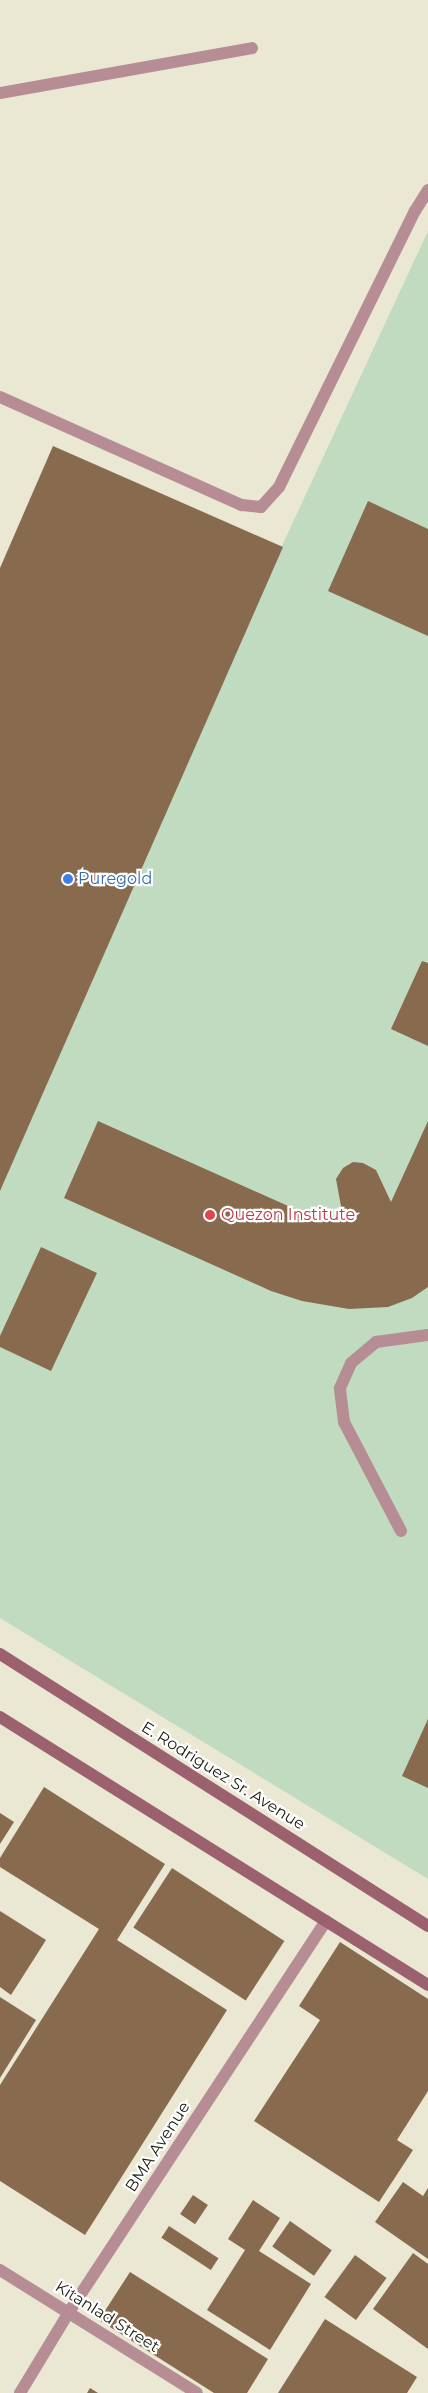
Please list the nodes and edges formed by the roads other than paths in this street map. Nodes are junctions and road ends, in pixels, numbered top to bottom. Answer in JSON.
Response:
{"nodes":[{"id":1,"x":252,"y":48,"type":"dead end"},
{"id":2,"x":0,"y":93,"type":"edge"},
{"id":3,"x":428,"y":190,"type":"edge"},
{"id":4,"x":0,"y":397,"type":"edge"},
{"id":5,"x":428,"y":1334,"type":"edge"},
{"id":6,"x":401,"y":1531,"type":"dead end"},
{"id":7,"x":0,"y":1654,"type":"edge"},
{"id":8,"x":0,"y":1717,"type":"edge"},
{"id":9,"x":326,"y":1921,"type":"junction"},
{"id":10,"x":428,"y":1926,"type":"edge"},
{"id":11,"x":428,"y":1985,"type":"edge"},
{"id":12,"x":0,"y":2270,"type":"edge"},
{"id":13,"x":69,"y":2312,"type":"junction"},
{"id":14,"x":20,"y":2393,"type":"edge"},
{"id":15,"x":197,"y":2393,"type":"edge"}],
"edges":[{"from":1,"to":2,"type":"street"},
{"from":3,"to":4,"type":"street"},
{"from":5,"to":6,"type":"street"},
{"from":7,"to":10,"type":"main road","name":"E. Rodriguez Sr. Avenue"},
{"from":8,"to":9,"type":"main road"},
{"from":9,"to":11,"type":"main road"},
{"from":9,"to":13,"type":"street","name":"BMA Avenue"},
{"from":12,"to":13,"type":"street","name":"Kitanlad Street"},
{"from":13,"to":14,"type":"street","name":"BMA Avenue"},
{"from":13,"to":15,"type":"street","name":"Kitanlad Street"}]}
